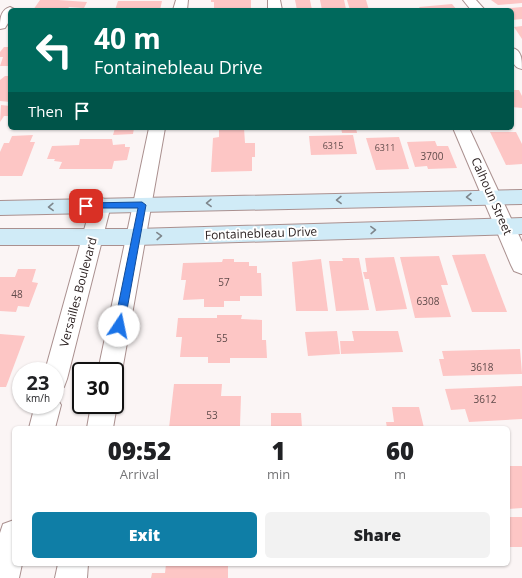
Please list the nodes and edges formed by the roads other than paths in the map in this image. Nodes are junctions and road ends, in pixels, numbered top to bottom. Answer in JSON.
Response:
{"nodes":[{"id":1,"x":469,"y":0,"type":"edge"},
{"id":2,"x":476,"y":8,"type":"edge"},
{"id":3,"x":8,"y":14,"type":"edge"},
{"id":4,"x":0,"y":24,"type":"edge"},
{"id":5,"x":514,"y":55,"type":"edge"},
{"id":6,"x":522,"y":65,"type":"edge"},
{"id":7,"x":157,"y":130,"type":"edge"},
{"id":8,"x":462,"y":130,"type":"edge"},
{"id":9,"x":493,"y":197,"type":"junction"},
{"id":10,"x":522,"y":197,"type":"edge"},
{"id":11,"x":101,"y":205,"type":"junction"},
{"id":12,"x":142,"y":205,"type":"junction"},
{"id":13,"x":0,"y":208,"type":"edge"},
{"id":14,"x":514,"y":226,"type":"edge"},
{"id":15,"x":0,"y":237,"type":"edge"},
{"id":16,"x":92,"y":237,"type":"junction"},
{"id":17,"x":136,"y":237,"type":"junction"},
{"id":18,"x":522,"y":265,"type":"edge"},
{"id":19,"x":59,"y":362,"type":"edge"},
{"id":20,"x":112,"y":362,"type":"edge"},
{"id":21,"x":46,"y":414,"type":"edge"},
{"id":22,"x":102,"y":414,"type":"edge"},
{"id":23,"x":43,"y":426,"type":"edge"},
{"id":24,"x":100,"y":426,"type":"edge"},
{"id":25,"x":12,"y":543,"type":"edge"},
{"id":26,"x":74,"y":566,"type":"edge"},
{"id":27,"x":3,"y":578,"type":"edge"},
{"id":28,"x":71,"y":578,"type":"edge"}],
"edges":[{"from":1,"to":2,"type":"street"},
{"from":3,"to":4,"type":"street"},
{"from":5,"to":6,"type":"street"},
{"from":7,"to":12,"type":"street"},
{"from":8,"to":9,"type":"street","name":"Calhoun Street"},
{"from":9,"to":10,"type":"street"},
{"from":9,"to":12,"type":"street","one_way":true},
{"from":9,"to":14,"type":"street","name":"Calhoun Street"},
{"from":11,"to":12,"type":"street"},
{"from":11,"to":13,"type":"street","one_way":true},
{"from":11,"to":16,"type":"street","name":"Versailles Boulevard"},
{"from":12,"to":17,"type":"street"},
{"from":17,"to":14,"type":"street","name":"Fontainebleau Drive","one_way":true},
{"from":14,"to":18,"type":"street","name":"Calhoun Street"},
{"from":15,"to":16,"type":"street","name":"Fontainebleau Drive"},
{"from":16,"to":17,"type":"street","name":"Fontainebleau Drive"},
{"from":16,"to":19,"type":"street","name":"Versailles Boulevard"},
{"from":17,"to":20,"type":"street"},
{"from":21,"to":23,"type":"street"},
{"from":22,"to":24,"type":"street"},
{"from":25,"to":27,"type":"street"},
{"from":26,"to":28,"type":"street"}]}
